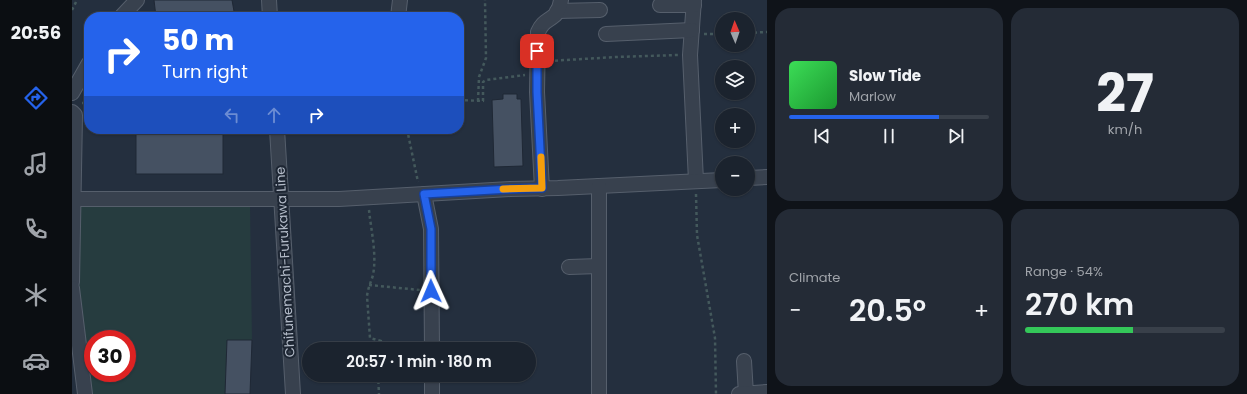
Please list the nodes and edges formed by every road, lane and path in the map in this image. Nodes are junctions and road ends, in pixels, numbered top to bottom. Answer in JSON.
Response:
{"nodes":[{"id":1,"x":77,"y":0,"type":"edge"},
{"id":2,"x":137,"y":0,"type":"edge"},
{"id":3,"x":269,"y":0,"type":"edge"},
{"id":4,"x":400,"y":0,"type":"edge"},
{"id":5,"x":485,"y":0,"type":"edge"},
{"id":6,"x":694,"y":2,"type":"edge"},
{"id":7,"x":660,"y":5,"type":"dead end"},
{"id":8,"x":559,"y":6,"type":"edge"},
{"id":9,"x":72,"y":10,"type":"edge"},
{"id":10,"x":600,"y":10,"type":"dead end"},
{"id":11,"x":126,"y":12,"type":"edge"},
{"id":12,"x":270,"y":12,"type":"edge"},
{"id":13,"x":399,"y":12,"type":"edge"},
{"id":14,"x":691,"y":32,"type":"junction"},
{"id":15,"x":767,"y":32,"type":"edge"},
{"id":16,"x":755,"y":33,"type":"edge"},
{"id":17,"x":606,"y":34,"type":"dead end"},
{"id":18,"x":715,"y":34,"type":"edge"},
{"id":19,"x":690,"y":55,"type":"junction"},
{"id":20,"x":537,"y":62,"type":"junction"},
{"id":21,"x":84,"y":74,"type":"edge"},
{"id":22,"x":537,"y":80,"type":"junction"},
{"id":23,"x":72,"y":93,"type":"edge"},
{"id":24,"x":464,"y":100,"type":"edge"},
{"id":25,"x":478,"y":101,"type":"junction"},
{"id":26,"x":72,"y":112,"type":"edge"},
{"id":27,"x":277,"y":134,"type":"edge"},
{"id":28,"x":408,"y":134,"type":"edge"},
{"id":29,"x":767,"y":177,"type":"edge"},
{"id":30,"x":755,"y":178,"type":"edge"},
{"id":31,"x":715,"y":180,"type":"edge"},
{"id":32,"x":696,"y":181,"type":"junction"},
{"id":33,"x":599,"y":186,"type":"junction"},
{"id":34,"x":542,"y":188,"type":"junction"},
{"id":35,"x":422,"y":194,"type":"junction"},
{"id":36,"x":367,"y":197,"type":"junction"},
{"id":37,"x":73,"y":199,"type":"edge"},
{"id":38,"x":281,"y":199,"type":"junction"},
{"id":39,"x":72,"y":251,"type":"edge"},
{"id":40,"x":599,"y":266,"type":"junction"},
{"id":41,"x":569,"y":267,"type":"dead end"},
{"id":42,"x":72,"y":282,"type":"edge"},
{"id":43,"x":369,"y":285,"type":"junction"},
{"id":44,"x":72,"y":288,"type":"edge"},
{"id":45,"x":431,"y":291,"type":"junction"},
{"id":46,"x":381,"y":342,"type":"edge"},
{"id":47,"x":432,"y":342,"type":"edge"},
{"id":48,"x":744,"y":361,"type":"dead end"},
{"id":49,"x":378,"y":382,"type":"edge"},
{"id":50,"x":432,"y":382,"type":"edge"},
{"id":51,"x":767,"y":392,"type":"edge"},
{"id":52,"x":85,"y":394,"type":"edge"},
{"id":53,"x":292,"y":394,"type":"edge"},
{"id":54,"x":379,"y":394,"type":"edge"},
{"id":55,"x":432,"y":394,"type":"edge"},
{"id":56,"x":599,"y":394,"type":"edge"},
{"id":57,"x":716,"y":394,"type":"edge"},
{"id":58,"x":739,"y":394,"type":"edge"},
{"id":59,"x":746,"y":394,"type":"edge"}],
"edges":[{"from":1,"to":9,"type":"path"},
{"from":2,"to":11,"type":"street"},
{"from":3,"to":12,"type":"street"},
{"from":4,"to":13,"type":"street"},
{"from":5,"to":25,"type":"path"},
{"from":6,"to":7,"type":"street"},
{"from":6,"to":14,"type":"street"},
{"from":8,"to":10,"type":"street"},
{"from":8,"to":20,"type":"street"},
{"from":14,"to":17,"type":"street"},
{"from":14,"to":18,"type":"path"},
{"from":14,"to":19,"type":"street"},
{"from":15,"to":16,"type":"path"},
{"from":19,"to":20,"type":"path"},
{"from":19,"to":32,"type":"street"},
{"from":20,"to":22,"type":"street"},
{"from":21,"to":23,"type":"street"},
{"from":22,"to":25,"type":"path"},
{"from":22,"to":34,"type":"street"},
{"from":24,"to":25,"type":"path"},
{"from":26,"to":37,"type":"street"},
{"from":27,"to":38,"type":"street","name":"Chifunemachi-Furukawa Line"},
{"from":28,"to":35,"type":"path"},
{"from":29,"to":30,"type":"street"},
{"from":31,"to":32,"type":"street"},
{"from":32,"to":33,"type":"street"},
{"from":32,"to":57,"type":"path"},
{"from":33,"to":34,"type":"street"},
{"from":33,"to":40,"type":"street"},
{"from":34,"to":35,"type":"street"},
{"from":35,"to":36,"type":"street"},
{"from":35,"to":45,"type":"street"},
{"from":36,"to":38,"type":"street"},
{"from":36,"to":43,"type":"path"},
{"from":37,"to":38,"type":"street"},
{"from":37,"to":39,"type":"street"},
{"from":38,"to":53,"type":"street","name":"Chifunemachi-Furukawa Line"},
{"from":39,"to":42,"type":"street"},
{"from":40,"to":41,"type":"street"},
{"from":40,"to":56,"type":"street"},
{"from":43,"to":45,"type":"path"},
{"from":43,"to":46,"type":"path"},
{"from":44,"to":52,"type":"street"},
{"from":45,"to":47,"type":"street"},
{"from":48,"to":59,"type":"street"},
{"from":49,"to":54,"type":"path"},
{"from":50,"to":55,"type":"street"},
{"from":51,"to":59,"type":"street"},
{"from":58,"to":59,"type":"street"}]}
